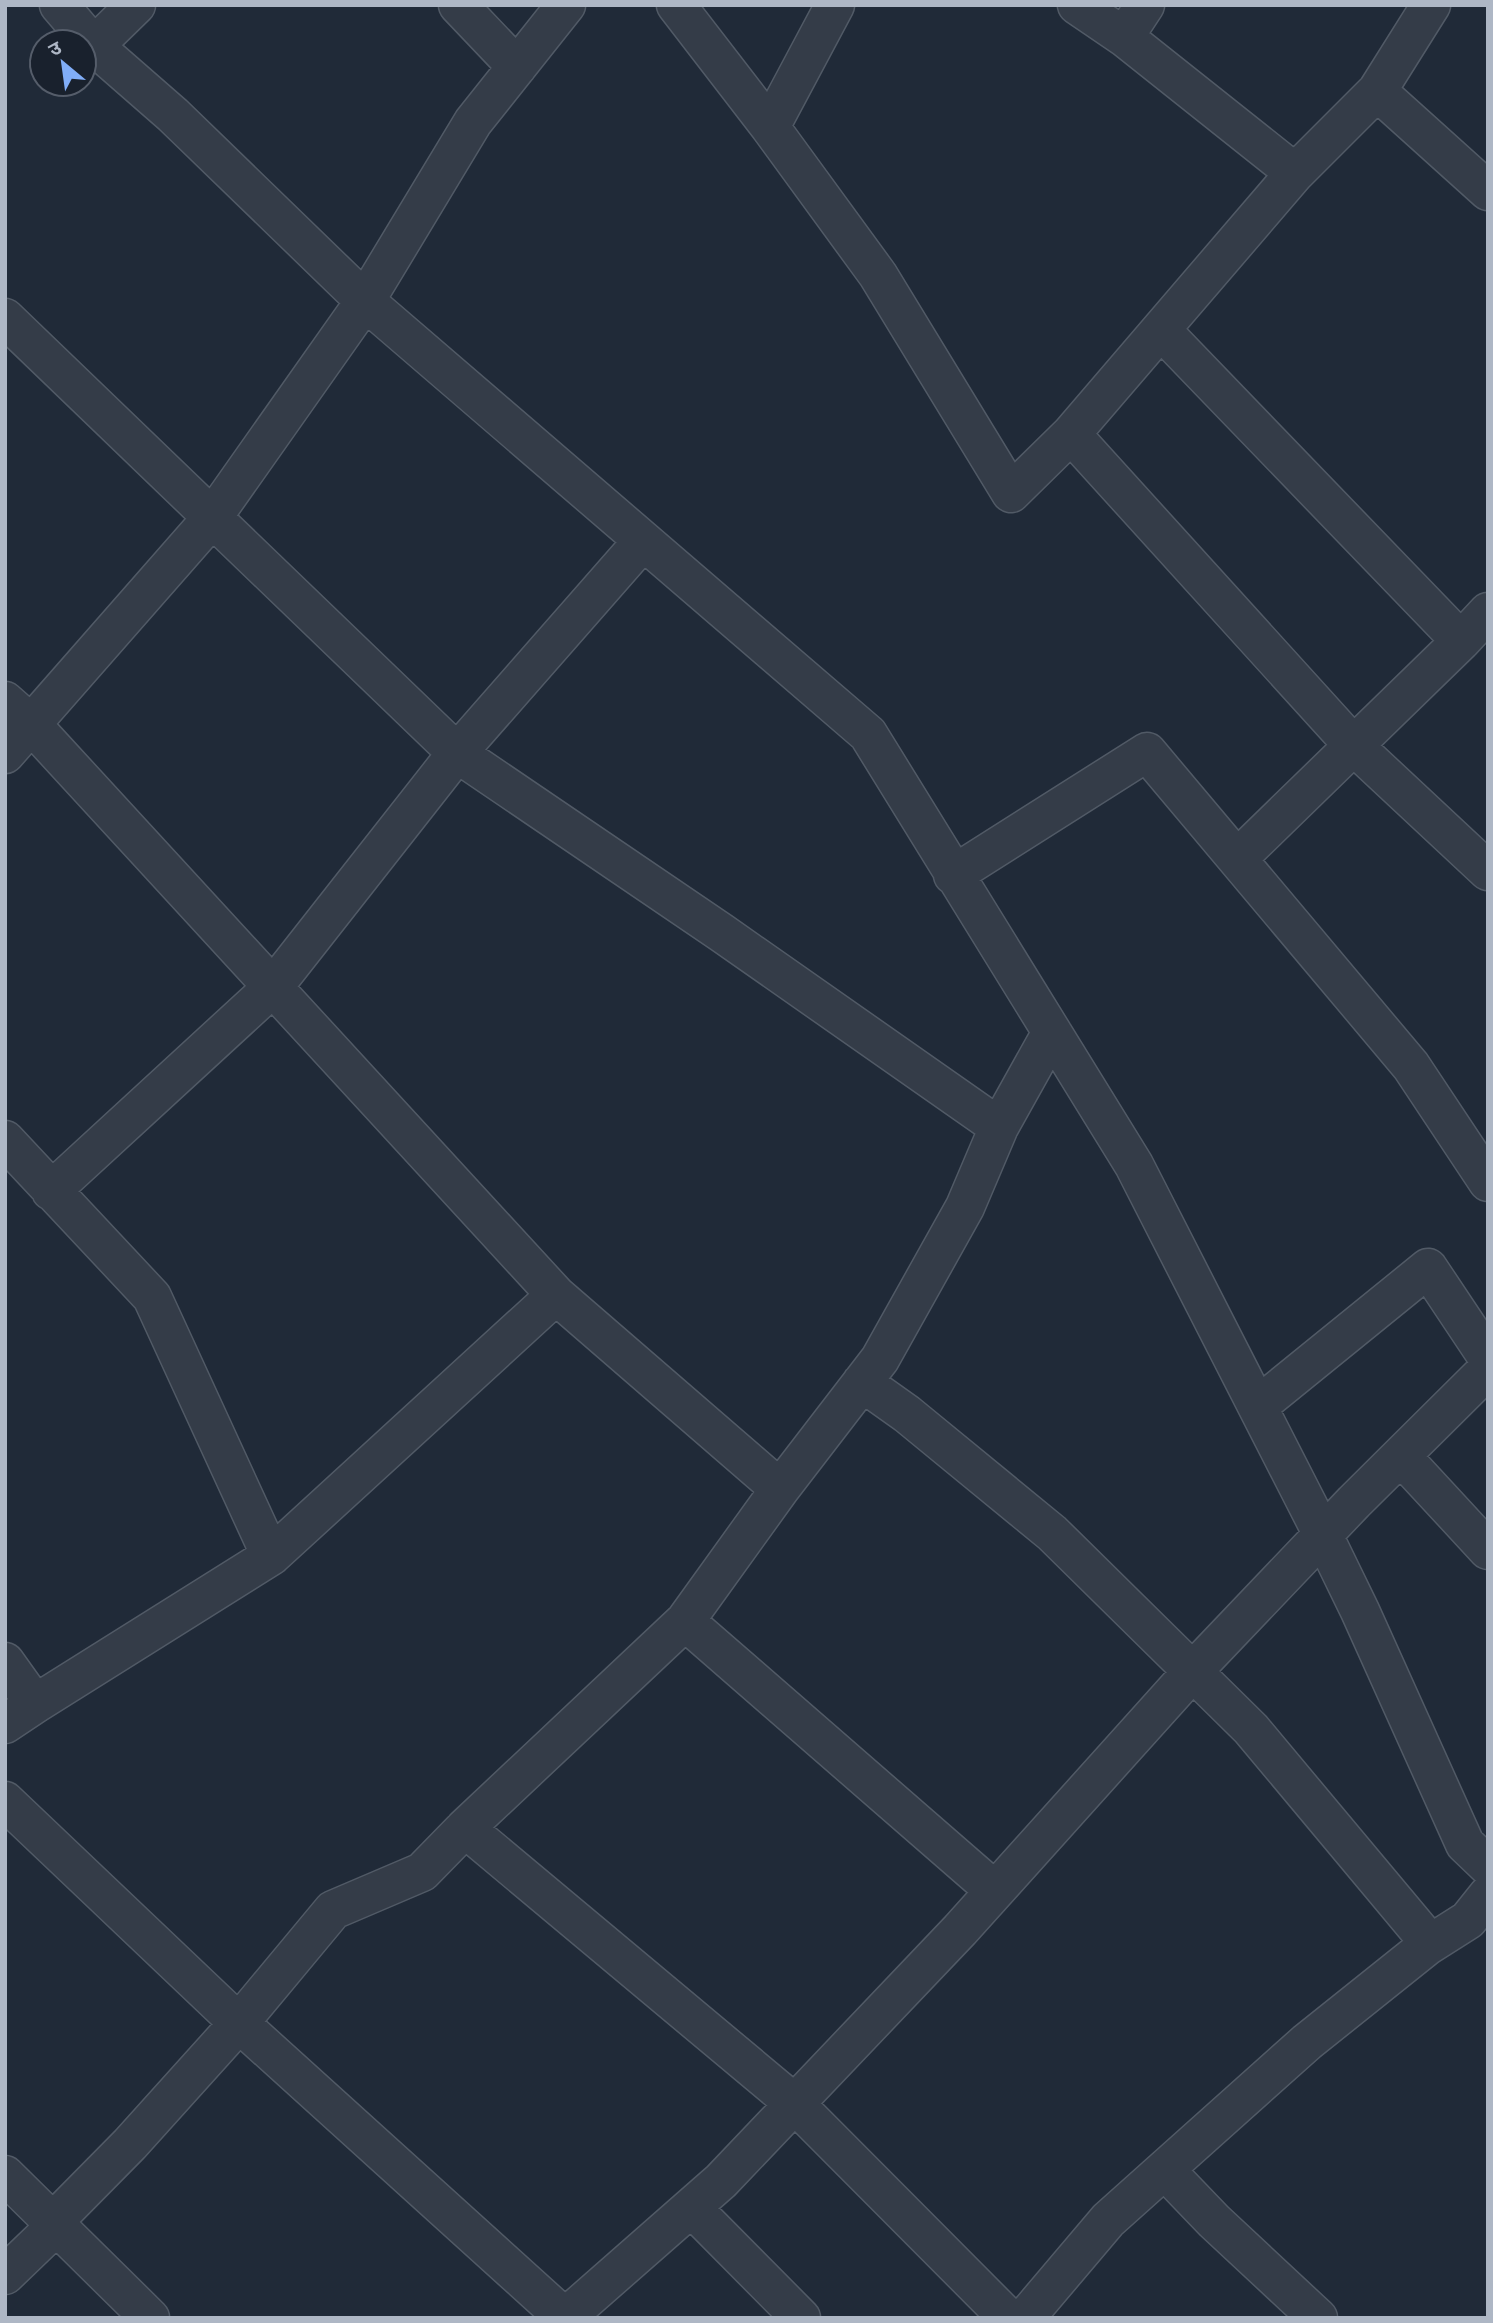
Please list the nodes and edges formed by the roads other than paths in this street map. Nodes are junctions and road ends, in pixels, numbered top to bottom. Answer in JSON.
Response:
{"nodes":[{"id":1,"x":59,"y":5,"type":"edge"},
{"id":2,"x":136,"y":5,"type":"edge"},
{"id":3,"x":458,"y":5,"type":"edge"},
{"id":4,"x":566,"y":5,"type":"edge"},
{"id":5,"x":676,"y":5,"type":"edge"},
{"id":6,"x":835,"y":5,"type":"edge"},
{"id":7,"x":1077,"y":5,"type":"edge"},
{"id":8,"x":1145,"y":5,"type":"edge"},
{"id":9,"x":1431,"y":5,"type":"edge"},
{"id":10,"x":79,"y":28,"type":"edge"},
{"id":11,"x":1124,"y":37,"type":"junction"},
{"id":12,"x":98,"y":42,"type":"edge"},
{"id":13,"x":98,"y":49,"type":"edge"},
{"id":14,"x":517,"y":67,"type":"junction"},
{"id":15,"x":1377,"y":91,"type":"junction"},
{"id":16,"x":770,"y":127,"type":"junction"},
{"id":17,"x":1295,"y":173,"type":"junction"},
{"id":18,"x":1488,"y":191,"type":"edge"},
{"id":19,"x":365,"y":301,"type":"junction"},
{"id":20,"x":5,"y":318,"type":"edge"},
{"id":21,"x":1161,"y":330,"type":"junction"},
{"id":22,"x":1071,"y":434,"type":"junction"},
{"id":23,"x":212,"y":518,"type":"junction"},
{"id":24,"x":642,"y":542,"type":"junction"},
{"id":25,"x":1488,"y":612,"type":"edge"},
{"id":26,"x":1461,"y":641,"type":"junction"},
{"id":27,"x":18,"y":713,"type":"edge"},
{"id":28,"x":1354,"y":746,"type":"junction"},
{"id":29,"x":457,"y":753,"type":"junction"},
{"id":30,"x":5,"y":754,"type":"edge"},
{"id":31,"x":1237,"y":859,"type":"junction"},
{"id":32,"x":1488,"y":871,"type":"edge"},
{"id":33,"x":953,"y":875,"type":"junction"},
{"id":34,"x":274,"y":986,"type":"junction"},
{"id":35,"x":1052,"y":1032,"type":"junction"},
{"id":36,"x":999,"y":1128,"type":"junction"},
{"id":37,"x":5,"y":1140,"type":"edge"},
{"id":38,"x":1488,"y":1182,"type":"edge"},
{"id":39,"x":51,"y":1191,"type":"junction"},
{"id":40,"x":556,"y":1295,"type":"junction"},
{"id":41,"x":1488,"y":1358,"type":"edge"},
{"id":42,"x":1488,"y":1369,"type":"edge"},
{"id":43,"x":862,"y":1382,"type":"junction"},
{"id":44,"x":1258,"y":1406,"type":"junction"},
{"id":45,"x":1401,"y":1456,"type":"junction"},
{"id":46,"x":780,"y":1489,"type":"junction"},
{"id":47,"x":1323,"y":1535,"type":"junction"},
{"id":48,"x":1488,"y":1550,"type":"edge"},
{"id":49,"x":271,"y":1556,"type":"junction"},
{"id":50,"x":685,"y":1621,"type":"junction"},
{"id":51,"x":5,"y":1662,"type":"edge"},
{"id":52,"x":1192,"y":1672,"type":"junction"},
{"id":53,"x":20,"y":1714,"type":"edge"},
{"id":54,"x":5,"y":1801,"type":"edge"},
{"id":55,"x":465,"y":1828,"type":"junction"},
{"id":56,"x":1488,"y":1866,"type":"edge"},
{"id":57,"x":994,"y":1891,"type":"junction"},
{"id":58,"x":1488,"y":1895,"type":"edge"},
{"id":59,"x":1427,"y":1946,"type":"junction"},
{"id":60,"x":239,"y":2023,"type":"junction"},
{"id":61,"x":795,"y":2104,"type":"junction"},
{"id":62,"x":1165,"y":2171,"type":"junction"},
{"id":63,"x":5,"y":2175,"type":"edge"},
{"id":64,"x":692,"y":2208,"type":"junction"},
{"id":65,"x":55,"y":2224,"type":"junction"},
{"id":66,"x":5,"y":2276,"type":"edge"},
{"id":67,"x":150,"y":2318,"type":"edge"},
{"id":68,"x":565,"y":2318,"type":"edge"},
{"id":69,"x":801,"y":2318,"type":"edge"},
{"id":70,"x":1008,"y":2318,"type":"edge"},
{"id":71,"x":1025,"y":2318,"type":"edge"},
{"id":72,"x":1318,"y":2318,"type":"edge"}],
"edges":[{"from":1,"to":10,"type":"street"},
{"from":2,"to":12,"type":"street"},
{"from":3,"to":14,"type":"street"},
{"from":4,"to":14,"type":"street"},
{"from":5,"to":16,"type":"street"},
{"from":6,"to":16,"type":"street"},
{"from":7,"to":11,"type":"street"},
{"from":8,"to":11,"type":"street"},
{"from":9,"to":15,"type":"street"},
{"from":11,"to":17,"type":"street"},
{"from":13,"to":19,"type":"street"},
{"from":14,"to":19,"type":"street"},
{"from":15,"to":17,"type":"street"},
{"from":15,"to":18,"type":"street"},
{"from":16,"to":22,"type":"street"},
{"from":17,"to":21,"type":"street"},
{"from":19,"to":23,"type":"street"},
{"from":19,"to":24,"type":"street"},
{"from":20,"to":23,"type":"street"},
{"from":21,"to":22,"type":"street"},
{"from":21,"to":26,"type":"street"},
{"from":22,"to":28,"type":"street"},
{"from":23,"to":27,"type":"street"},
{"from":23,"to":29,"type":"street"},
{"from":24,"to":29,"type":"street"},
{"from":24,"to":33,"type":"street"},
{"from":25,"to":26,"type":"street"},
{"from":26,"to":28,"type":"street"},
{"from":27,"to":30,"type":"street"},
{"from":27,"to":34,"type":"street"},
{"from":28,"to":31,"type":"street"},
{"from":28,"to":32,"type":"street"},
{"from":29,"to":34,"type":"street"},
{"from":29,"to":36,"type":"street"},
{"from":31,"to":33,"type":"street"},
{"from":31,"to":38,"type":"street"},
{"from":33,"to":35,"type":"street"},
{"from":34,"to":39,"type":"street"},
{"from":34,"to":40,"type":"street"},
{"from":35,"to":36,"type":"street"},
{"from":35,"to":44,"type":"street"},
{"from":36,"to":43,"type":"street"},
{"from":37,"to":39,"type":"street"},
{"from":39,"to":49,"type":"street"},
{"from":40,"to":46,"type":"street"},
{"from":40,"to":49,"type":"street"},
{"from":41,"to":44,"type":"street"},
{"from":42,"to":45,"type":"street"},
{"from":43,"to":46,"type":"street"},
{"from":43,"to":52,"type":"street"},
{"from":44,"to":47,"type":"street"},
{"from":45,"to":47,"type":"street"},
{"from":45,"to":48,"type":"street"},
{"from":46,"to":50,"type":"street"},
{"from":47,"to":52,"type":"street"},
{"from":47,"to":56,"type":"street"},
{"from":49,"to":53,"type":"street"},
{"from":50,"to":55,"type":"street"},
{"from":50,"to":57,"type":"street"},
{"from":51,"to":53,"type":"street"},
{"from":52,"to":57,"type":"street"},
{"from":52,"to":59,"type":"street"},
{"from":54,"to":60,"type":"street"},
{"from":55,"to":60,"type":"street"},
{"from":55,"to":61,"type":"street"},
{"from":57,"to":61,"type":"street"},
{"from":58,"to":59,"type":"street"},
{"from":59,"to":62,"type":"street"},
{"from":60,"to":65,"type":"street"},
{"from":60,"to":68,"type":"street"},
{"from":61,"to":64,"type":"street"},
{"from":61,"to":70,"type":"street"},
{"from":62,"to":71,"type":"street"},
{"from":62,"to":72,"type":"street"},
{"from":63,"to":65,"type":"street"},
{"from":64,"to":68,"type":"street"},
{"from":64,"to":69,"type":"street"},
{"from":65,"to":66,"type":"street"},
{"from":65,"to":67,"type":"street"}]}
